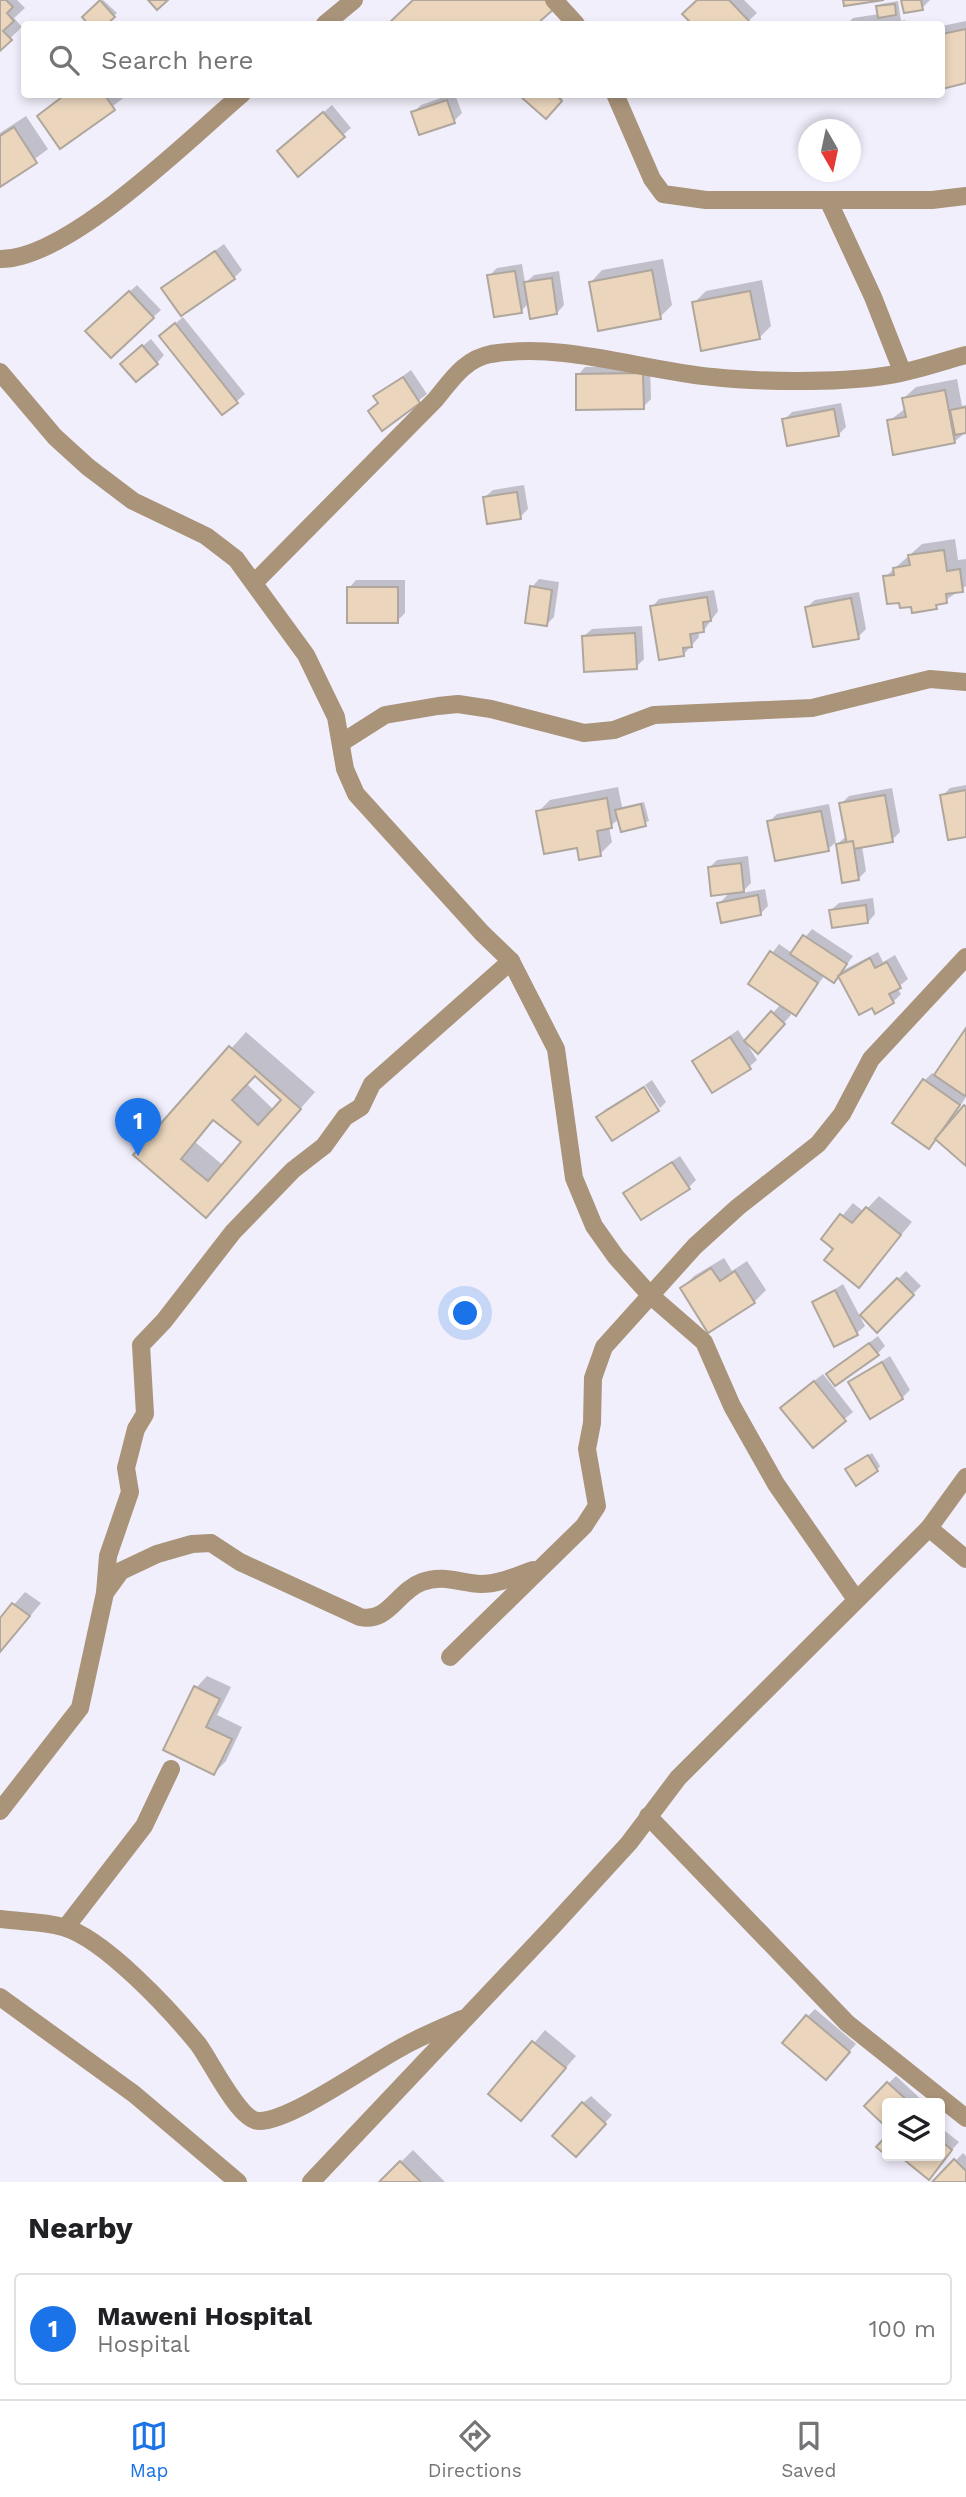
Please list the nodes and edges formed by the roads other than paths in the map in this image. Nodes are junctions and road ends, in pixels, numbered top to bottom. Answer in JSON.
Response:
{"nodes":[{"id":1,"x":354,"y":0,"type":"edge"},
{"id":2,"x":554,"y":0,"type":"edge"},
{"id":3,"x":329,"y":21,"type":"edge"},
{"id":4,"x":573,"y":21,"type":"edge"},
{"id":5,"x":237,"y":98,"type":"edge"},
{"id":6,"x":617,"y":98,"type":"edge"},
{"id":7,"x":966,"y":196,"type":"edge"},
{"id":8,"x":828,"y":200,"type":"junction"},
{"id":9,"x":0,"y":259,"type":"edge"},
{"id":10,"x":966,"y":355,"type":"edge"},
{"id":11,"x":0,"y":372,"type":"edge"},
{"id":12,"x":902,"y":372,"type":"junction"},
{"id":13,"x":254,"y":583,"type":"junction"},
{"id":14,"x":966,"y":682,"type":"edge"},
{"id":15,"x":341,"y":743,"type":"junction"},
{"id":16,"x":966,"y":957,"type":"edge"},
{"id":17,"x":511,"y":961,"type":"junction"},
{"id":18,"x":650,"y":1295,"type":"junction"},
{"id":19,"x":966,"y":1477,"type":"edge"},
{"id":20,"x":929,"y":1528,"type":"junction"},
{"id":21,"x":966,"y":1559,"type":"edge"},
{"id":22,"x":540,"y":1568,"type":"junction"},
{"id":23,"x":105,"y":1593,"type":"junction"},
{"id":24,"x":855,"y":1598,"type":"junction"},
{"id":25,"x":450,"y":1657,"type":"dead end"},
{"id":26,"x":171,"y":1769,"type":"dead end"},
{"id":27,"x":0,"y":1811,"type":"edge"},
{"id":28,"x":648,"y":1816,"type":"junction"},
{"id":29,"x":0,"y":1919,"type":"edge"},
{"id":30,"x":66,"y":1927,"type":"junction"},
{"id":31,"x":0,"y":1997,"type":"edge"},
{"id":32,"x":471,"y":2014,"type":"junction"},
{"id":33,"x":966,"y":2118,"type":"edge"},
{"id":34,"x":238,"y":2182,"type":"edge"},
{"id":35,"x":311,"y":2182,"type":"edge"}],
"edges":[{"from":1,"to":3,"type":"street"},
{"from":2,"to":4,"type":"street"},
{"from":5,"to":9,"type":"street"},
{"from":6,"to":8,"type":"street"},
{"from":7,"to":8,"type":"street"},
{"from":8,"to":12,"type":"street"},
{"from":10,"to":12,"type":"street"},
{"from":11,"to":13,"type":"street"},
{"from":12,"to":13,"type":"street"},
{"from":13,"to":15,"type":"street"},
{"from":14,"to":15,"type":"street"},
{"from":15,"to":17,"type":"street"},
{"from":16,"to":18,"type":"street"},
{"from":17,"to":18,"type":"street"},
{"from":17,"to":23,"type":"street"},
{"from":18,"to":22,"type":"street"},
{"from":18,"to":24,"type":"street"},
{"from":19,"to":20,"type":"street"},
{"from":20,"to":21,"type":"street"},
{"from":20,"to":24,"type":"street"},
{"from":22,"to":23,"type":"street"},
{"from":22,"to":25,"type":"street"},
{"from":23,"to":27,"type":"street"},
{"from":24,"to":28,"type":"street"},
{"from":26,"to":30,"type":"street"},
{"from":28,"to":32,"type":"street"},
{"from":28,"to":33,"type":"street"},
{"from":29,"to":30,"type":"street"},
{"from":30,"to":32,"type":"street"},
{"from":31,"to":34,"type":"street"},
{"from":32,"to":35,"type":"street"}]}
